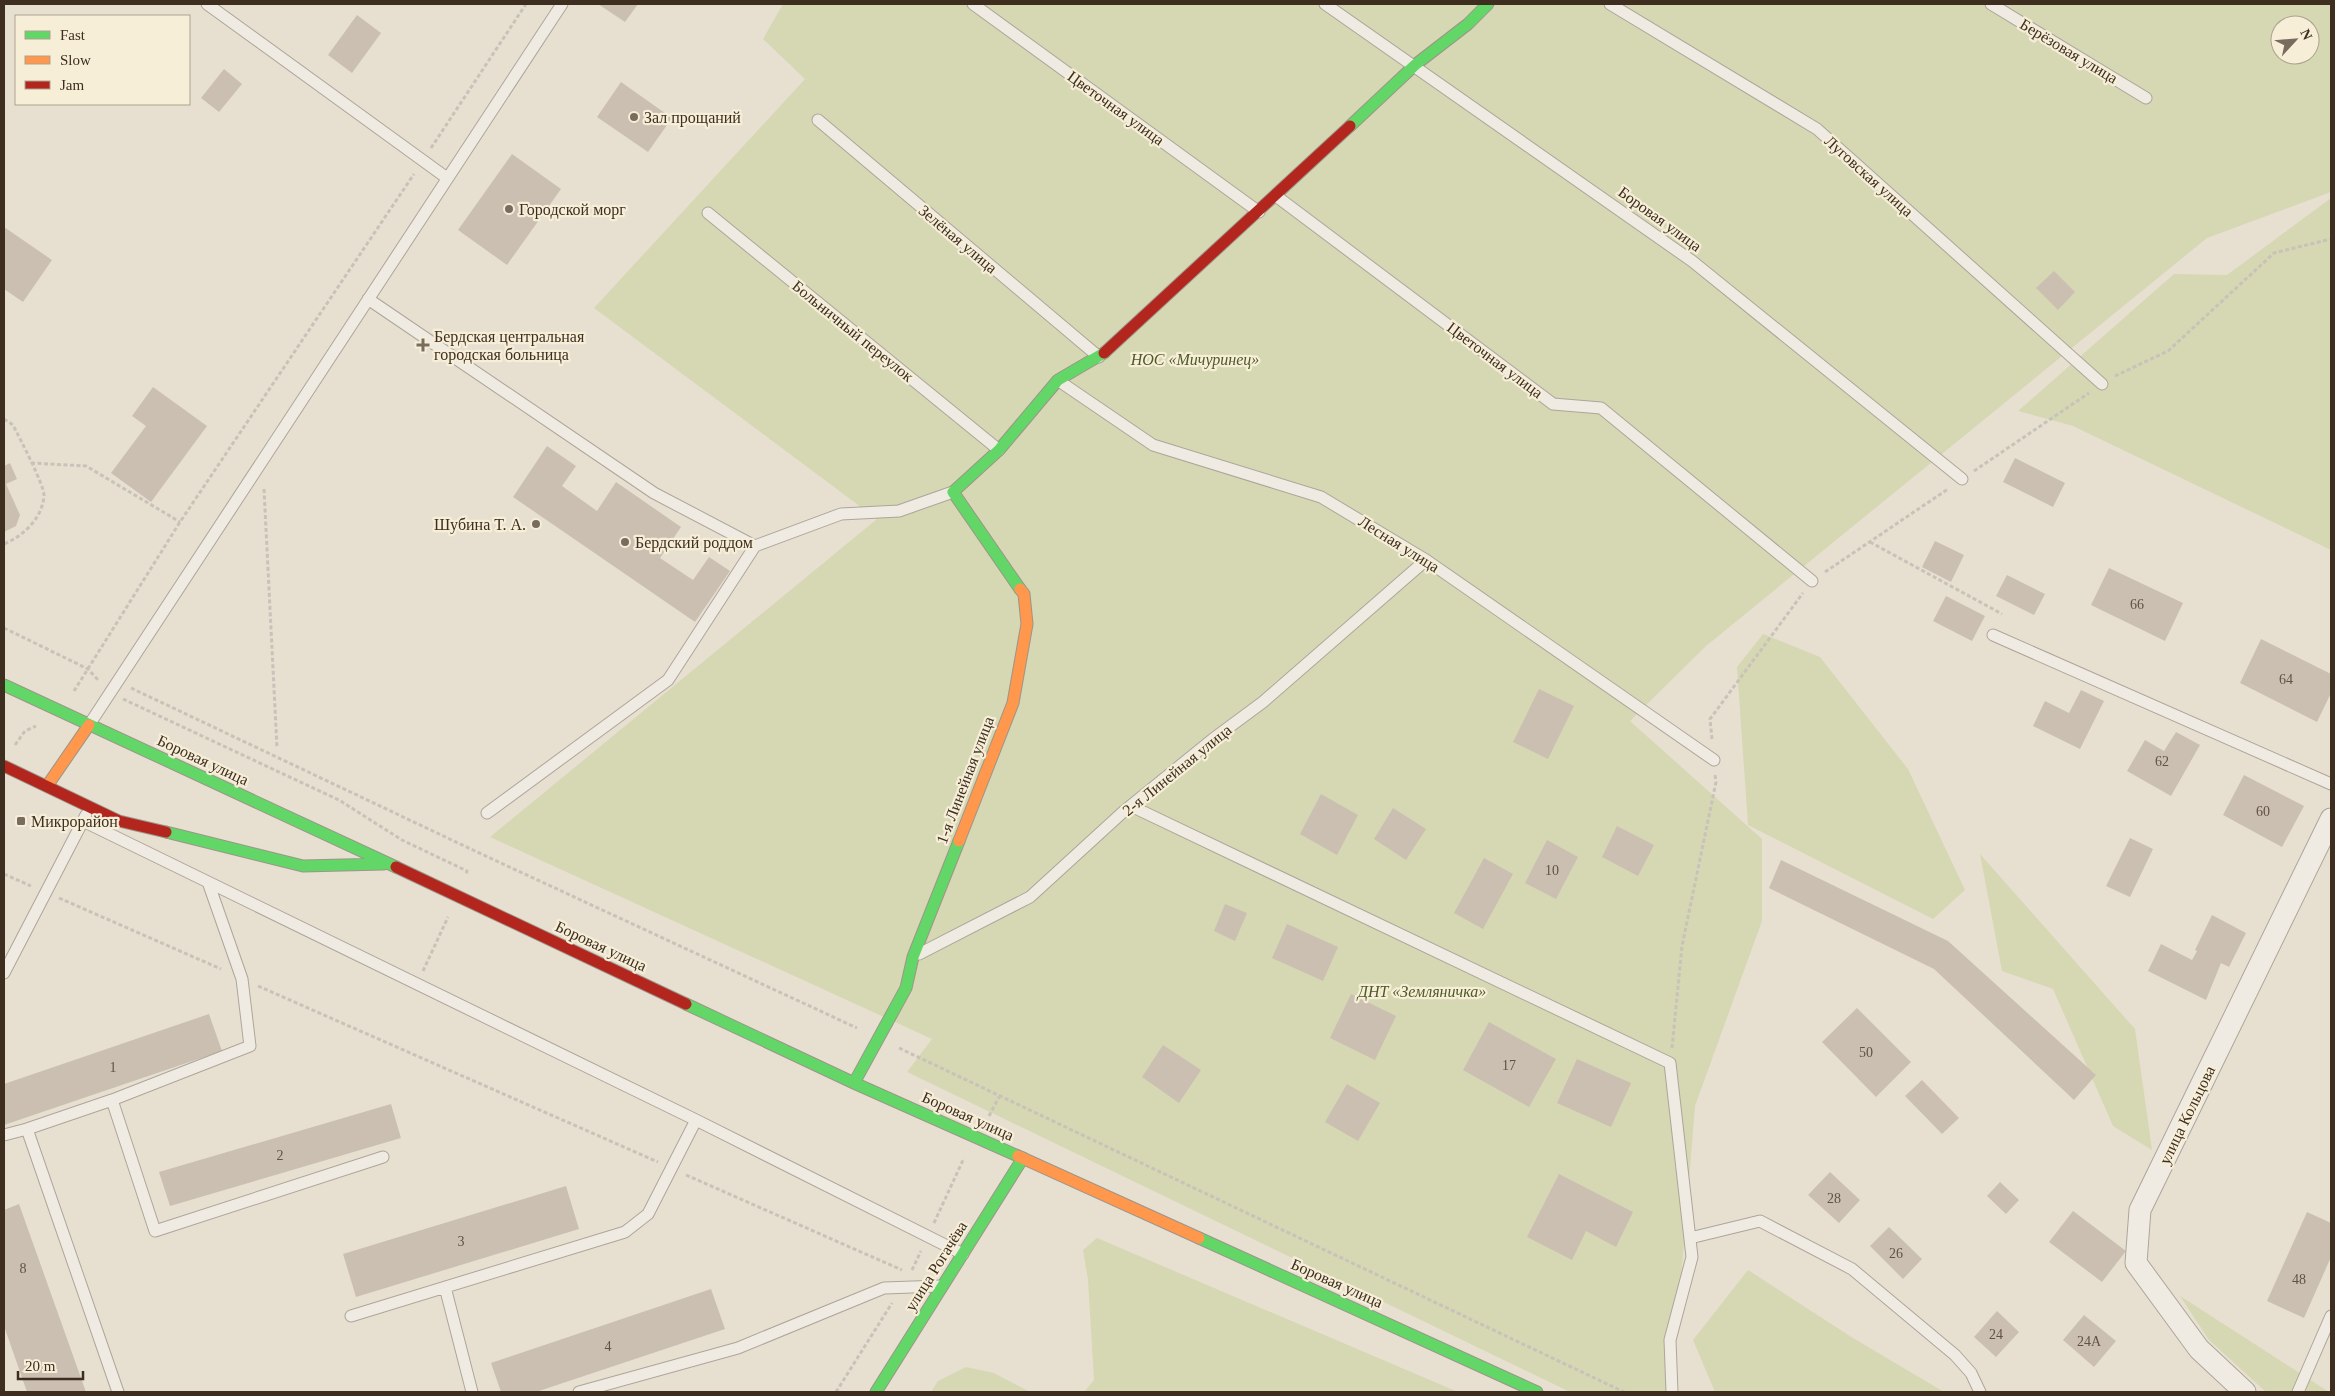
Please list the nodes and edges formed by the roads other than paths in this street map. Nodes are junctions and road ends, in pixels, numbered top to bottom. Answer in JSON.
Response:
{"nodes":[{"id":1,"x":207,"y":4,"type":"edge"},
{"id":2,"x":562,"y":4,"type":"edge"},
{"id":3,"x":973,"y":4,"type":"edge"},
{"id":4,"x":1325,"y":4,"type":"edge"},
{"id":5,"x":1488,"y":4,"type":"edge"},
{"id":6,"x":1610,"y":4,"type":"edge"},
{"id":7,"x":1991,"y":4,"type":"edge"},
{"id":8,"x":1415,"y":65,"type":"junction"},
{"id":9,"x":2146,"y":98,"type":"dead end"},
{"id":10,"x":818,"y":120,"type":"dead end"},
{"id":11,"x":447,"y":178,"type":"junction"},
{"id":12,"x":1276,"y":196,"type":"junction"},
{"id":13,"x":1259,"y":212,"type":"junction"},
{"id":14,"x":708,"y":213,"type":"dead end"},
{"id":15,"x":368,"y":299,"type":"junction"},
{"id":16,"x":1099,"y":357,"type":"junction"},
{"id":17,"x":1058,"y":380,"type":"junction"},
{"id":18,"x":2102,"y":384,"type":"road end"},
{"id":19,"x":999,"y":450,"type":"junction"},
{"id":20,"x":1962,"y":479,"type":"road end"},
{"id":21,"x":953,"y":492,"type":"junction"},
{"id":22,"x":755,"y":546,"type":"junction"},
{"id":23,"x":1426,"y":560,"type":"junction"},
{"id":24,"x":1812,"y":581,"type":"road end"},
{"id":25,"x":1993,"y":635,"type":"dead end"},
{"id":26,"x":4,"y":685,"type":"edge"},
{"id":27,"x":89,"y":725,"type":"junction"},
{"id":28,"x":1714,"y":760,"type":"road end"},
{"id":29,"x":4,"y":766,"type":"edge"},
{"id":30,"x":2331,"y":784,"type":"edge"},
{"id":31,"x":47,"y":786,"type":"junction"},
{"id":32,"x":1131,"y":806,"type":"junction"},
{"id":33,"x":90,"y":807,"type":"junction"},
{"id":34,"x":487,"y":813,"type":"dead end"},
{"id":35,"x":2331,"y":819,"type":"edge"},
{"id":36,"x":83,"y":821,"type":"junction"},
{"id":37,"x":389,"y":864,"type":"junction"},
{"id":38,"x":208,"y":882,"type":"junction"},
{"id":39,"x":913,"y":957,"type":"junction"},
{"id":40,"x":4,"y":974,"type":"edge"},
{"id":41,"x":854,"y":1083,"type":"junction"},
{"id":42,"x":112,"y":1100,"type":"junction"},
{"id":43,"x":696,"y":1120,"type":"junction"},
{"id":44,"x":27,"y":1129,"type":"junction"},
{"id":45,"x":4,"y":1135,"type":"edge"},
{"id":46,"x":383,"y":1157,"type":"dead end"},
{"id":47,"x":1023,"y":1158,"type":"junction"},
{"id":48,"x":1690,"y":1238,"type":"junction"},
{"id":49,"x":963,"y":1254,"type":"junction"},
{"id":50,"x":942,"y":1286,"type":"junction"},
{"id":51,"x":445,"y":1287,"type":"junction"},
{"id":52,"x":350,"y":1316,"type":"dead end"},
{"id":53,"x":2331,"y":1316,"type":"edge"},
{"id":54,"x":118,"y":1392,"type":"edge"},
{"id":55,"x":472,"y":1392,"type":"edge"},
{"id":56,"x":579,"y":1392,"type":"edge"},
{"id":57,"x":876,"y":1392,"type":"edge"},
{"id":58,"x":1537,"y":1392,"type":"edge"},
{"id":59,"x":1672,"y":1392,"type":"edge"},
{"id":60,"x":1980,"y":1392,"type":"edge"},
{"id":61,"x":2245,"y":1392,"type":"edge"},
{"id":62,"x":2298,"y":1392,"type":"edge"}],
"edges":[{"from":1,"to":11,"type":"lane"},
{"from":2,"to":11,"type":"lane"},
{"from":3,"to":13,"type":"lane","name":"Цветочная улица"},
{"from":4,"to":8,"type":"lane","name":"Боровая улица"},
{"from":5,"to":8,"type":"street"},
{"from":6,"to":18,"type":"lane","name":"Луговская улица"},
{"from":7,"to":9,"type":"lane","name":"Берёзовая улица"},
{"from":8,"to":12,"type":"street"},
{"from":8,"to":20,"type":"lane","name":"Боровая улица"},
{"from":10,"to":16,"type":"lane","name":"Зелёная улица"},
{"from":11,"to":15,"type":"lane"},
{"from":12,"to":13,"type":"street"},
{"from":12,"to":24,"type":"lane","name":"Цветочная улица"},
{"from":13,"to":16,"type":"street"},
{"from":14,"to":19,"type":"lane","name":"Больничный переулок"},
{"from":15,"to":22,"type":"lane"},
{"from":15,"to":27,"type":"lane"},
{"from":16,"to":17,"type":"street"},
{"from":17,"to":19,"type":"street"},
{"from":17,"to":23,"type":"lane","name":"Лесная улица"},
{"from":19,"to":21,"type":"street"},
{"from":21,"to":22,"type":"lane"},
{"from":21,"to":39,"type":"street","name":"1-я Линейная улица"},
{"from":22,"to":34,"type":"lane"},
{"from":23,"to":28,"type":"lane","name":"Лесная улица"},
{"from":23,"to":32,"type":"lane","name":"2-я Линейная улица"},
{"from":25,"to":30,"type":"lane"},
{"from":26,"to":27,"type":"street","name":"Боровая улица"},
{"from":27,"to":31,"type":"street"},
{"from":27,"to":37,"type":"street","name":"Боровая улица"},
{"from":29,"to":31,"type":"street","name":"Боровая улица"},
{"from":31,"to":33,"type":"street","name":"Боровая улица"},
{"from":32,"to":39,"type":"lane","name":"2-я Линейная улица"},
{"from":32,"to":48,"type":"lane"},
{"from":33,"to":36,"type":"lane"},
{"from":33,"to":37,"type":"street","name":"Боровая улица"},
{"from":35,"to":61,"type":"street","name":"улица Кольцова"},
{"from":36,"to":38,"type":"lane"},
{"from":36,"to":40,"type":"lane"},
{"from":37,"to":41,"type":"street","name":"Боровая улица"},
{"from":38,"to":42,"type":"lane"},
{"from":38,"to":43,"type":"lane"},
{"from":39,"to":41,"type":"street","name":"1-я Линейная улица"},
{"from":41,"to":47,"type":"street","name":"Боровая улица"},
{"from":42,"to":44,"type":"lane"},
{"from":42,"to":46,"type":"lane"},
{"from":43,"to":49,"type":"lane"},
{"from":43,"to":51,"type":"lane"},
{"from":44,"to":45,"type":"lane"},
{"from":44,"to":54,"type":"lane"},
{"from":47,"to":49,"type":"street","name":"улица Рогачёва"},
{"from":47,"to":58,"type":"street","name":"Боровая улица"},
{"from":48,"to":59,"type":"lane"},
{"from":48,"to":60,"type":"lane"},
{"from":49,"to":50,"type":"street","name":"улица Рогачёва"},
{"from":50,"to":56,"type":"lane"},
{"from":50,"to":57,"type":"street","name":"улица Рогачёва"},
{"from":51,"to":52,"type":"lane"},
{"from":51,"to":55,"type":"lane"},
{"from":53,"to":62,"type":"lane"}]}
